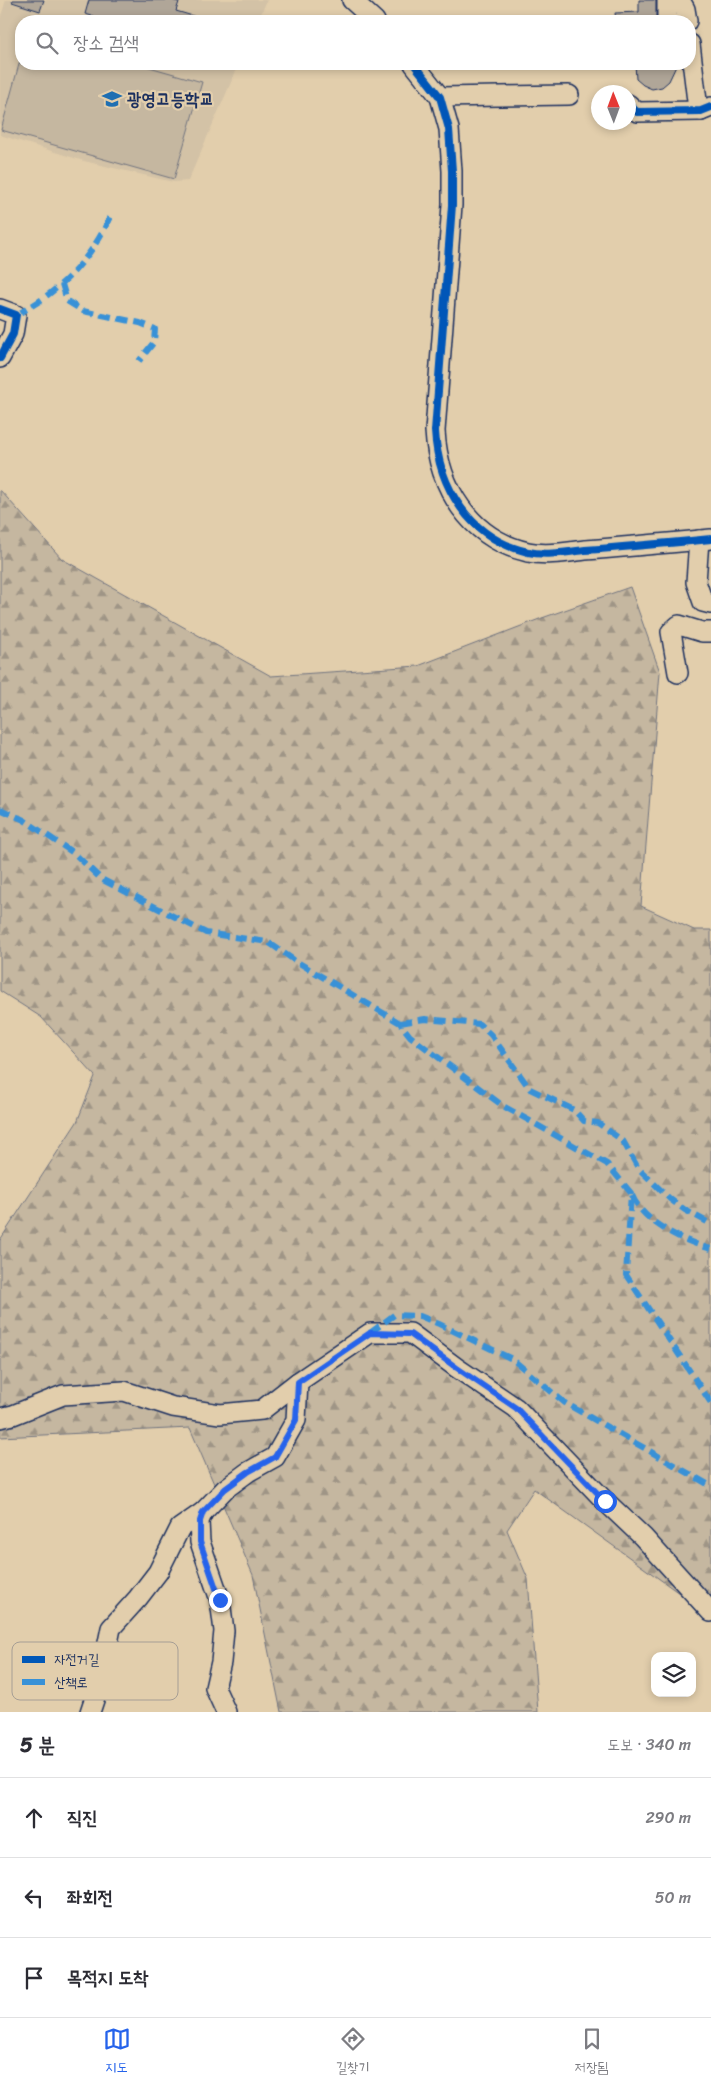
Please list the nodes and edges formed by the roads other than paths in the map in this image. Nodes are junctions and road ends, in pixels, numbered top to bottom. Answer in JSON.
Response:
{"nodes":[{"id":1,"x":352,"y":0,"type":"edge"},
{"id":2,"x":667,"y":0,"type":"edge"},
{"id":3,"x":680,"y":0,"type":"edge"},
{"id":4,"x":368,"y":15,"type":"edge"},
{"id":5,"x":668,"y":15,"type":"edge"},
{"id":6,"x":686,"y":15,"type":"edge"},
{"id":7,"x":419,"y":70,"type":"edge"},
{"id":8,"x":693,"y":70,"type":"edge"},
{"id":9,"x":569,"y":95,"type":"dead end"},
{"id":10,"x":440,"y":97,"type":"junction"},
{"id":11,"x":706,"y":109,"type":"edge"},
{"id":12,"x":636,"y":111,"type":"edge"},
{"id":13,"x":0,"y":309,"type":"edge"},
{"id":14,"x":0,"y":358,"type":"edge"},
{"id":15,"x":705,"y":540,"type":"edge"},
{"id":16,"x":711,"y":604,"type":"edge"},
{"id":17,"x":711,"y":632,"type":"edge"},
{"id":18,"x":678,"y":673,"type":"dead end"},
{"id":19,"x":298,"y":1382,"type":"junction"},
{"id":20,"x":0,"y":1418,"type":"edge"},
{"id":21,"x":203,"y":1512,"type":"junction"},
{"id":22,"x":711,"y":1612,"type":"edge"},
{"id":23,"x":108,"y":1642,"type":"edge"},
{"id":24,"x":94,"y":1700,"type":"edge"},
{"id":25,"x":90,"y":1712,"type":"edge"},
{"id":26,"x":226,"y":1712,"type":"edge"}],
"edges":[{"from":1,"to":4,"type":"street"},
{"from":2,"to":5,"type":"street"},
{"from":3,"to":6,"type":"street"},
{"from":7,"to":10,"type":"street"},
{"from":8,"to":11,"type":"street"},
{"from":9,"to":10,"type":"street"},
{"from":10,"to":15,"type":"street"},
{"from":11,"to":12,"type":"street"},
{"from":13,"to":14,"type":"street"},
{"from":15,"to":16,"type":"street"},
{"from":17,"to":18,"type":"street"},
{"from":19,"to":20,"type":"street"},
{"from":19,"to":21,"type":"street"},
{"from":19,"to":22,"type":"street"},
{"from":21,"to":23,"type":"street"},
{"from":21,"to":26,"type":"street"},
{"from":24,"to":25,"type":"street"}]}
